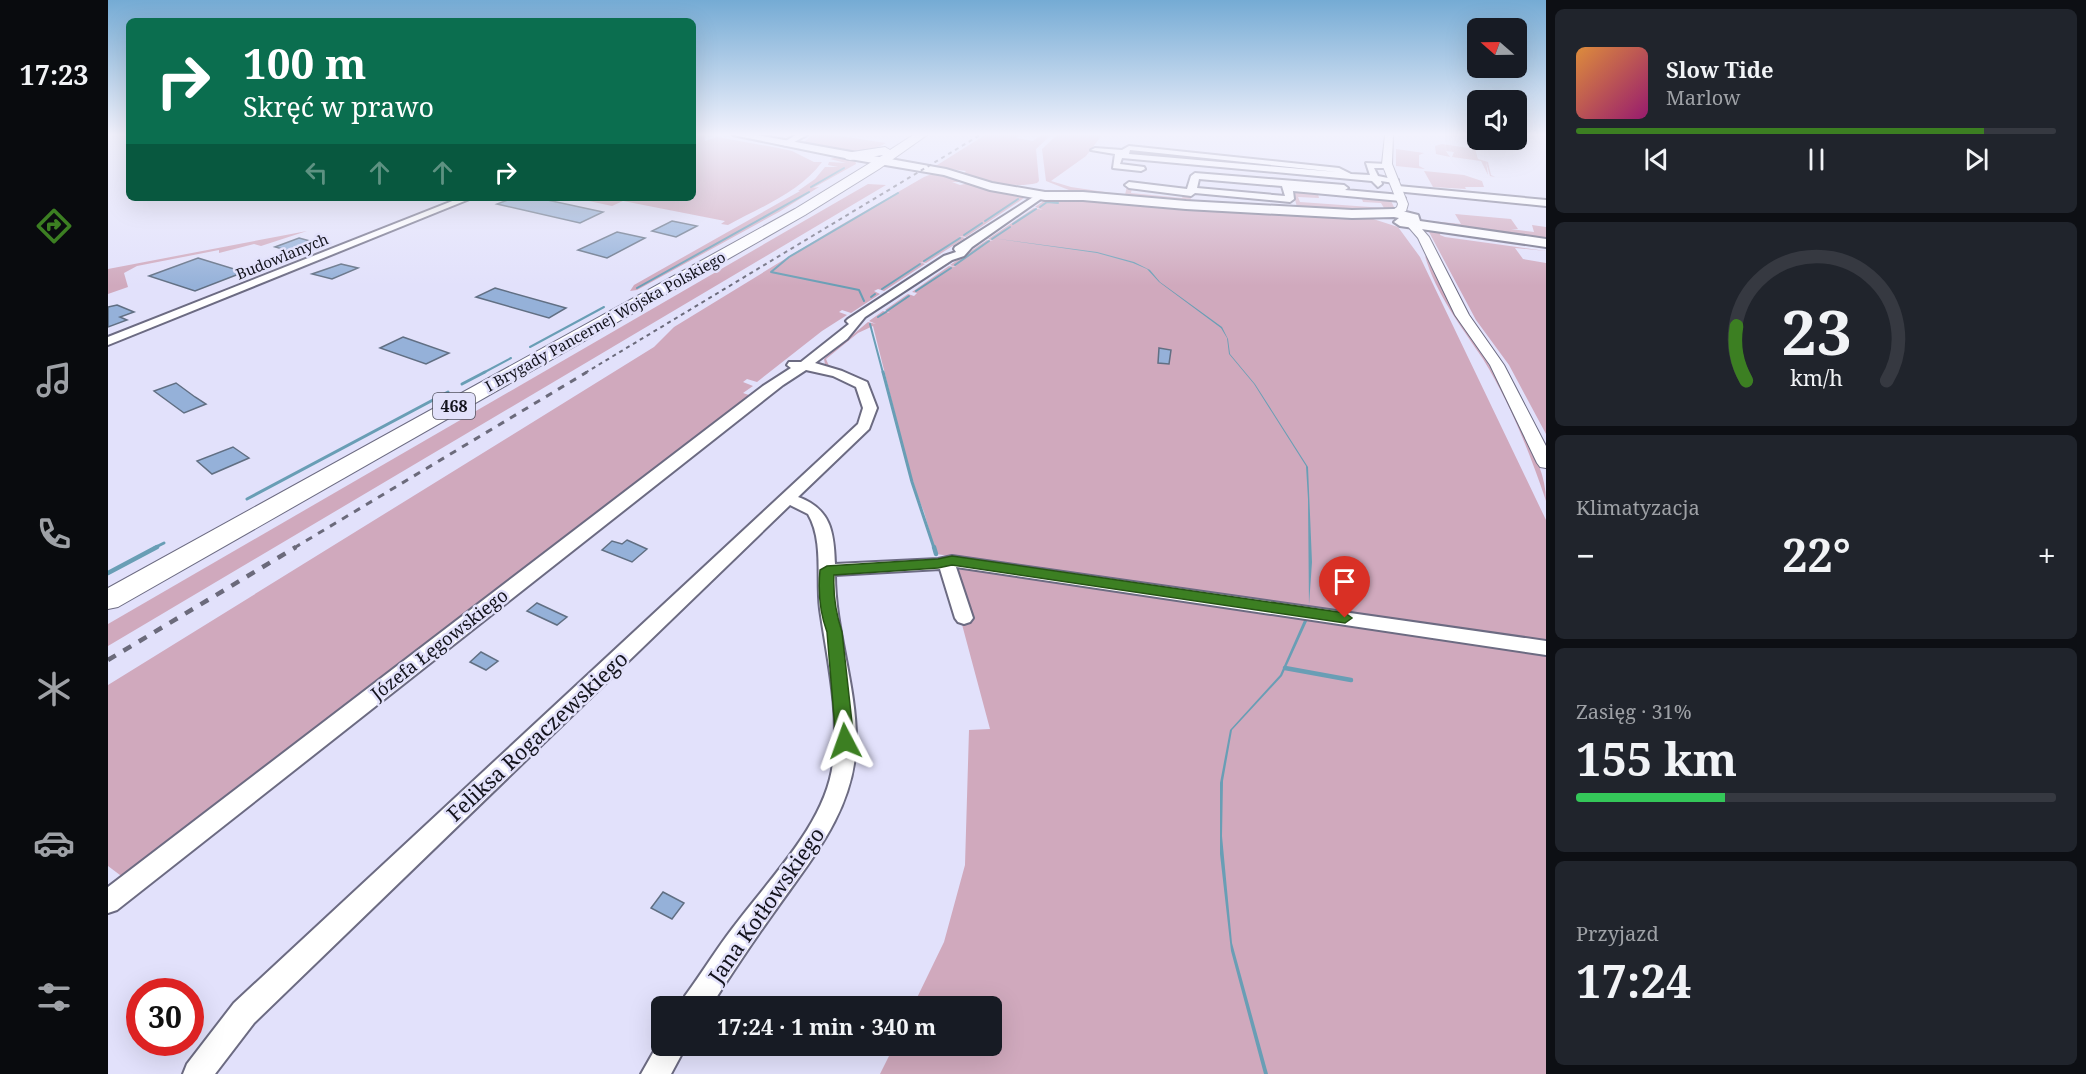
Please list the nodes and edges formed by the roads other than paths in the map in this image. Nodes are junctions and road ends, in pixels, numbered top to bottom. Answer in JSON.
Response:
{"nodes":[{"id":1,"x":835,"y":185,"type":"edge"},
{"id":2,"x":842,"y":185,"type":"edge"},
{"id":3,"x":988,"y":185,"type":"edge"},
{"id":4,"x":1199,"y":185,"type":"edge"},
{"id":5,"x":1213,"y":185,"type":"edge"},
{"id":6,"x":1379,"y":185,"type":"edge"},
{"id":7,"x":1387,"y":185,"type":"edge"},
{"id":8,"x":1396,"y":185,"type":"edge"},
{"id":9,"x":1344,"y":188,"type":"dead end"},
{"id":10,"x":1287,"y":189,"type":"junction"},
{"id":11,"x":1381,"y":190,"type":"dead end"},
{"id":12,"x":1399,"y":192,"type":"junction"},
{"id":13,"x":1038,"y":193,"type":"junction"},
{"id":14,"x":460,"y":201,"type":"edge"},
{"id":15,"x":1546,"y":203,"type":"edge"},
{"id":16,"x":1391,"y":217,"type":"junction"},
{"id":17,"x":1412,"y":219,"type":"junction"},
{"id":18,"x":1448,"y":228,"type":"junction"},
{"id":19,"x":1423,"y":239,"type":"junction"},
{"id":20,"x":1546,"y":243,"type":"edge"},
{"id":21,"x":108,"y":341,"type":"edge"},
{"id":22,"x":799,"y":366,"type":"junction"},
{"id":23,"x":1546,"y":463,"type":"edge"},
{"id":24,"x":788,"y":499,"type":"junction"},
{"id":25,"x":942,"y":563,"type":"junction"},
{"id":26,"x":827,"y":570,"type":"junction"},
{"id":27,"x":108,"y":583,"type":"edge"},
{"id":28,"x":108,"y":600,"type":"edge"},
{"id":29,"x":964,"y":618,"type":"dead end"},
{"id":30,"x":1546,"y":648,"type":"edge"},
{"id":31,"x":108,"y":902,"type":"edge"},
{"id":32,"x":702,"y":996,"type":"edge"},
{"id":33,"x":666,"y":1056,"type":"edge"},
{"id":34,"x":197,"y":1074,"type":"edge"},
{"id":35,"x":655,"y":1074,"type":"edge"}],
"edges":[{"from":1,"to":27,"type":"main road","name":"I Brygady Pancernej Wojska Polskiego","number":"468"},
{"from":2,"to":28,"type":"main road","name":"I Brygady Pancernej Wojska Polskiego","number":"468"},
{"from":3,"to":13,"type":"main road"},
{"from":4,"to":10,"type":"street"},
{"from":5,"to":10,"type":"street"},
{"from":6,"to":11,"type":"street"},
{"from":7,"to":12,"type":"street"},
{"from":8,"to":12,"type":"street"},
{"from":9,"to":10,"type":"street"},
{"from":10,"to":12,"type":"street"},
{"from":12,"to":15,"type":"street"},
{"from":12,"to":16,"type":"street"},
{"from":12,"to":17,"type":"street"},
{"from":13,"to":16,"type":"main road"},
{"from":13,"to":22,"type":"street","name":"Józefa Łęgowskiego"},
{"from":14,"to":21,"type":"street","name":"Budowlanych"},
{"from":16,"to":17,"type":"main road"},
{"from":16,"to":19,"type":"street"},
{"from":17,"to":18,"type":"main road"},
{"from":17,"to":19,"type":"street"},
{"from":18,"to":19,"type":"main road"},
{"from":18,"to":20,"type":"main road"},
{"from":19,"to":23,"type":"street"},
{"from":22,"to":24,"type":"street","name":"Feliksa Rogaczewskiego"},
{"from":22,"to":31,"type":"street","name":"Józefa Łęgowskiego"},
{"from":24,"to":26,"type":"street","name":"Jana Kotłowskiego"},
{"from":24,"to":34,"type":"street","name":"Feliksa Rogaczewskiego"},
{"from":25,"to":26,"type":"street"},
{"from":25,"to":29,"type":"street"},
{"from":25,"to":30,"type":"street"},
{"from":26,"to":32,"type":"street","name":"Jana Kotłowskiego"},
{"from":33,"to":35,"type":"street"}]}
